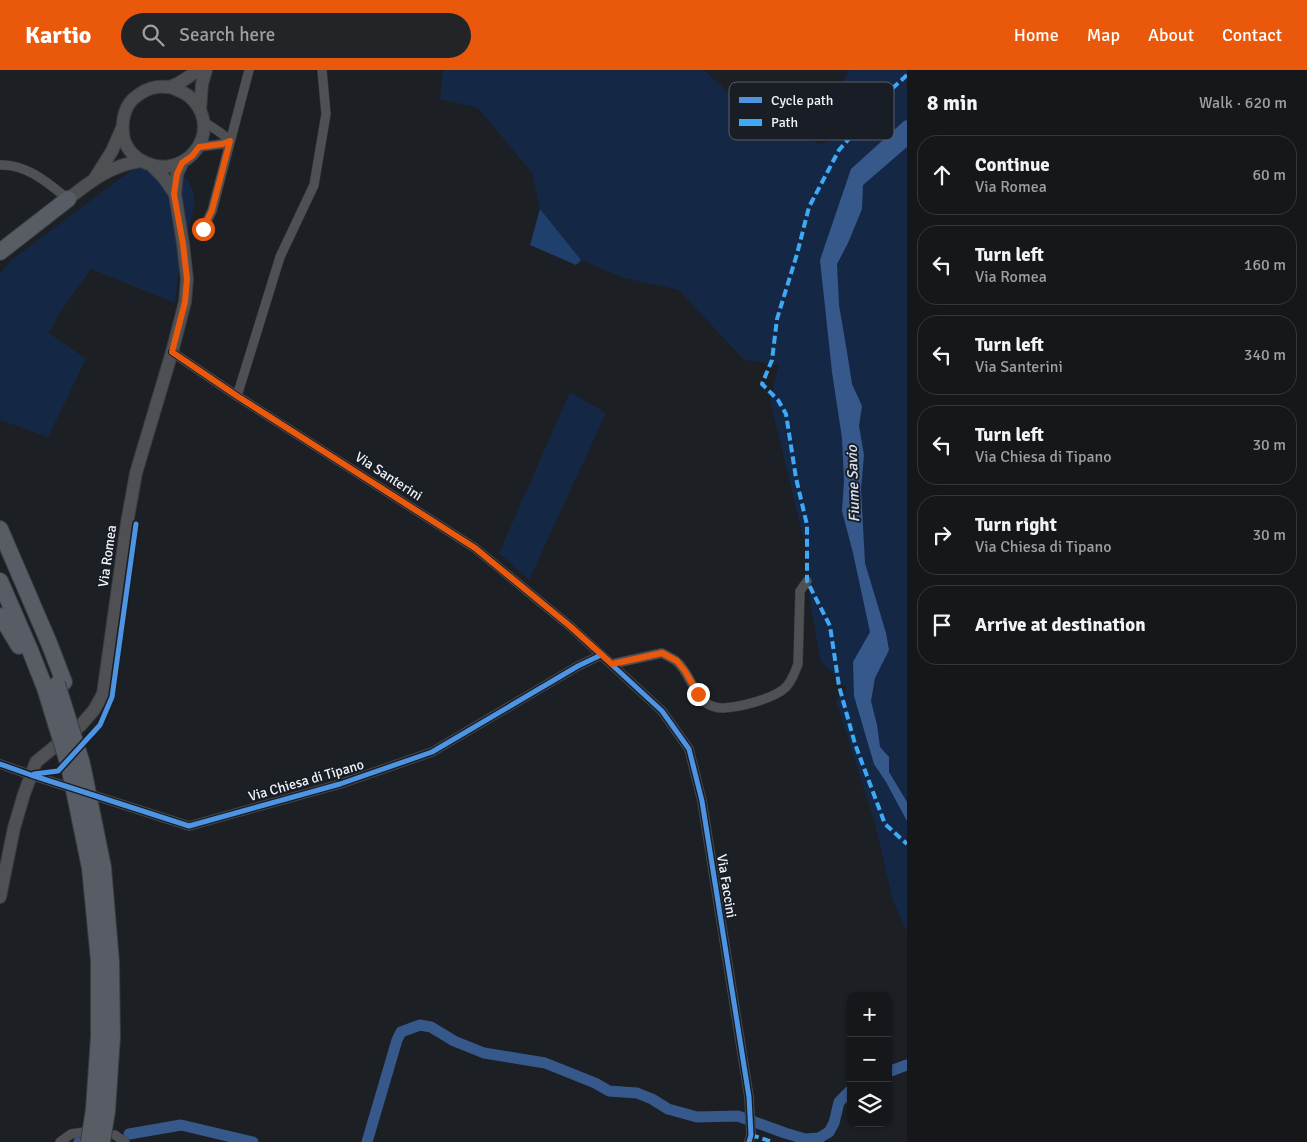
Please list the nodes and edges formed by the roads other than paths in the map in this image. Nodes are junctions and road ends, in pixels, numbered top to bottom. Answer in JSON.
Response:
{"nodes":[{"id":1,"x":198,"y":70,"type":"edge"},
{"id":2,"x":206,"y":70,"type":"edge"},
{"id":3,"x":249,"y":70,"type":"edge"},
{"id":4,"x":322,"y":70,"type":"edge"},
{"id":5,"x":170,"y":87,"type":"junction"},
{"id":6,"x":202,"y":115,"type":"junction"},
{"id":7,"x":122,"y":127,"type":"junction"},
{"id":8,"x":230,"y":141,"type":"junction"},
{"id":9,"x":199,"y":147,"type":"junction"},
{"id":10,"x":141,"y":161,"type":"junction"},
{"id":11,"x":182,"y":163,"type":"junction"},
{"id":12,"x":0,"y":165,"type":"edge"},
{"id":13,"x":154,"y":166,"type":"junction"},
{"id":14,"x":95,"y":178,"type":"junction"},
{"id":15,"x":174,"y":194,"type":"junction"},
{"id":16,"x":68,"y":199,"type":"junction"},
{"id":17,"x":203,"y":229,"type":"dead end"},
{"id":18,"x":4,"y":247,"type":"edge"},
{"id":19,"x":0,"y":259,"type":"edge"},
{"id":20,"x":172,"y":352,"type":"junction"},
{"id":21,"x":237,"y":396,"type":"junction"},
{"id":22,"x":0,"y":529,"type":"edge"},
{"id":23,"x":0,"y":554,"type":"edge"},
{"id":24,"x":0,"y":581,"type":"edge"},
{"id":25,"x":807,"y":581,"type":"dead end"},
{"id":26,"x":0,"y":616,"type":"edge"},
{"id":27,"x":601,"y":655,"type":"junction"},
{"id":28,"x":612,"y":664,"type":"junction"},
{"id":29,"x":51,"y":686,"type":"junction"},
{"id":30,"x":0,"y":764,"type":"edge"},
{"id":31,"x":76,"y":765,"type":"junction"},
{"id":32,"x":31,"y":775,"type":"junction"},
{"id":33,"x":0,"y":897,"type":"edge"},
{"id":34,"x":87,"y":1137,"type":"edge"},
{"id":35,"x":109,"y":1139,"type":"edge"},
{"id":36,"x":750,"y":1139,"type":"edge"},
{"id":37,"x":60,"y":1142,"type":"edge"},
{"id":38,"x":125,"y":1142,"type":"edge"}],
"edges":[{"from":1,"to":5,"type":"main road"},
{"from":2,"to":6,"type":"main road"},
{"from":3,"to":8,"type":"street"},
{"from":4,"to":21,"type":"street"},
{"from":5,"to":6,"type":"main road"},
{"from":5,"to":7,"type":"main road"},
{"from":6,"to":8,"type":"street"},
{"from":6,"to":9,"type":"main road"},
{"from":7,"to":10,"type":"main road"},
{"from":7,"to":14,"type":"main road"},
{"from":8,"to":9,"type":"street"},
{"from":8,"to":17,"type":"street"},
{"from":9,"to":11,"type":"main road"},
{"from":10,"to":13,"type":"main road"},
{"from":10,"to":14,"type":"main road"},
{"from":11,"to":13,"type":"main road"},
{"from":11,"to":15,"type":"main road","name":"Via Romea"},
{"from":12,"to":16,"type":"street"},
{"from":13,"to":15,"type":"main road","name":"Via Romea"},
{"from":14,"to":16,"type":"main road"},
{"from":15,"to":20,"type":"main road","name":"Via Romea"},
{"from":16,"to":18,"type":"highway"},
{"from":18,"to":19,"type":"highway"},
{"from":20,"to":21,"type":"street","name":"Via Santerini"},
{"from":20,"to":32,"type":"main road","name":"Via Romea"},
{"from":21,"to":27,"type":"street","name":"Via Santerini"},
{"from":22,"to":29,"type":"highway"},
{"from":23,"to":29,"type":"highway"},
{"from":24,"to":29,"type":"highway"},
{"from":25,"to":28,"type":"street"},
{"from":26,"to":29,"type":"highway"},
{"from":27,"to":28,"type":"street","name":"Via Santerini"},
{"from":27,"to":32,"type":"street","name":"Via Chiesa di Tipano"},
{"from":28,"to":36,"type":"street","name":"Via Faccini"},
{"from":29,"to":31,"type":"highway","bridge":true},
{"from":29,"to":31,"type":"highway","bridge":true},
{"from":30,"to":32,"type":"street","name":"Via Chiesa di Tipano"},
{"from":31,"to":34,"type":"highway","bridge":true},
{"from":31,"to":35,"type":"highway","bridge":true},
{"from":32,"to":33,"type":"main road","name":"Via Romea"},
{"from":34,"to":37,"type":"street"},
{"from":35,"to":38,"type":"street"}]}
